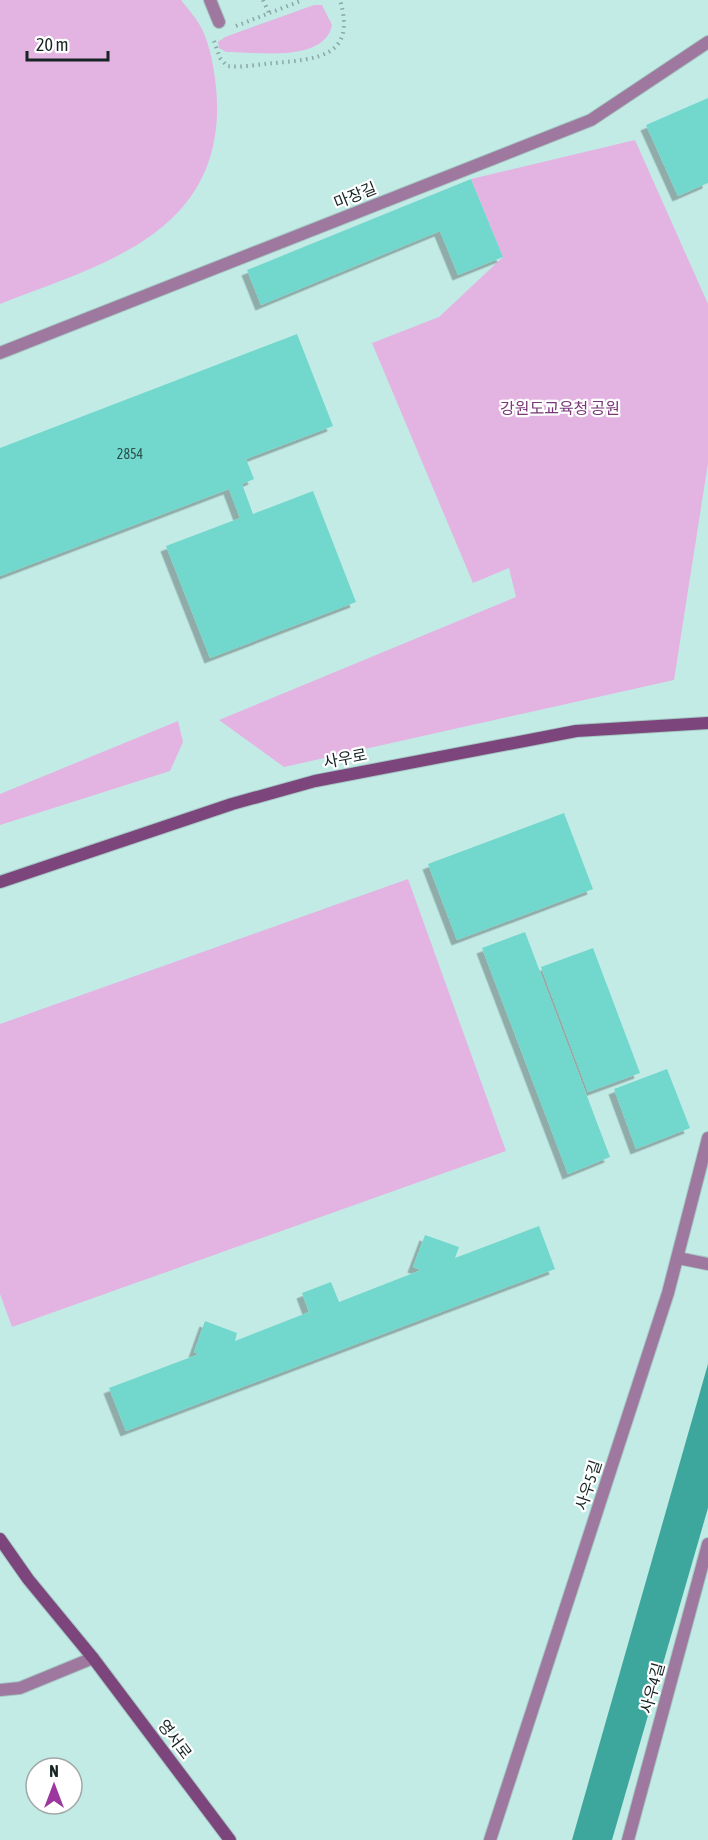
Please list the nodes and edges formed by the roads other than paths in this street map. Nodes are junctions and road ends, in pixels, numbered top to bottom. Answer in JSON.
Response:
{"nodes":[{"id":1,"x":210,"y":0,"type":"edge"},
{"id":2,"x":219,"y":22,"type":"dead end"},
{"id":3,"x":708,"y":42,"type":"edge"},
{"id":4,"x":0,"y":353,"type":"edge"},
{"id":5,"x":708,"y":723,"type":"edge"},
{"id":6,"x":0,"y":882,"type":"edge"},
{"id":7,"x":708,"y":1138,"type":"edge"},
{"id":8,"x":678,"y":1258,"type":"junction"},
{"id":9,"x":708,"y":1264,"type":"edge"},
{"id":10,"x":0,"y":1539,"type":"edge"},
{"id":11,"x":708,"y":1544,"type":"edge"},
{"id":12,"x":93,"y":1658,"type":"junction"},
{"id":13,"x":0,"y":1690,"type":"edge"},
{"id":14,"x":230,"y":1840,"type":"edge"},
{"id":15,"x":490,"y":1840,"type":"edge"},
{"id":16,"x":628,"y":1840,"type":"edge"}],
"edges":[{"from":1,"to":2,"type":"street"},
{"from":3,"to":4,"type":"street","name":"마장길"},
{"from":5,"to":6,"type":"street","name":"사우로"},
{"from":7,"to":8,"type":"street","name":"사우5길"},
{"from":8,"to":9,"type":"street"},
{"from":8,"to":15,"type":"street","name":"사우5길"},
{"from":10,"to":12,"type":"street","name":"영서로"},
{"from":11,"to":16,"type":"street","name":"사우4길"},
{"from":12,"to":13,"type":"street"},
{"from":12,"to":14,"type":"street","name":"영서로"}]}
